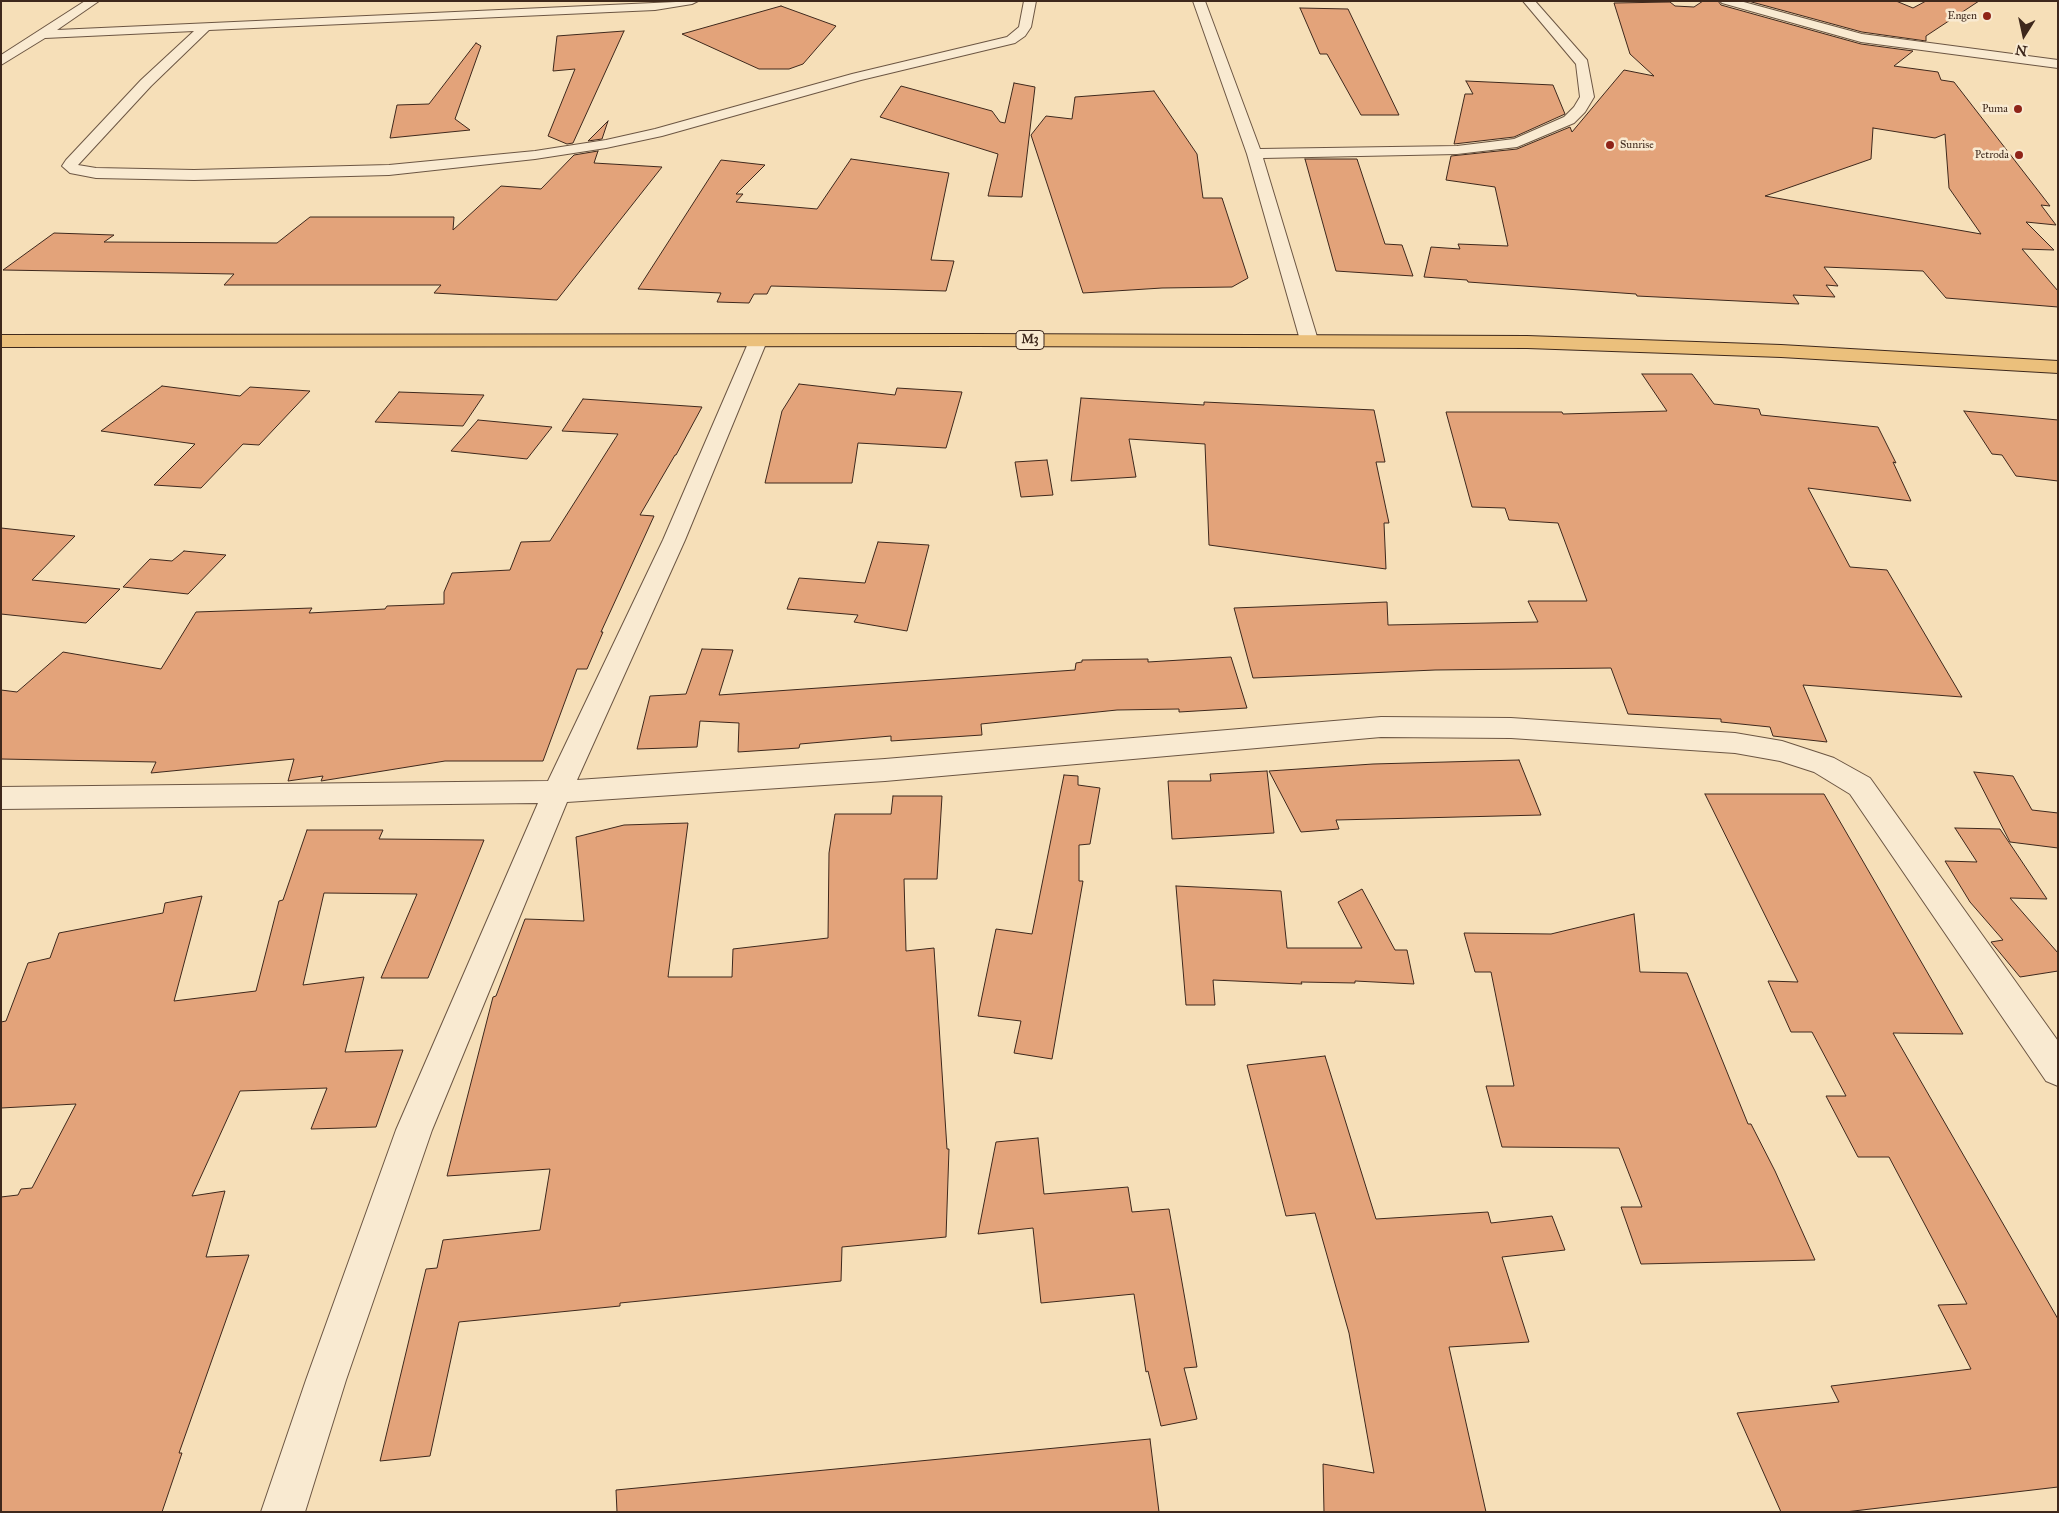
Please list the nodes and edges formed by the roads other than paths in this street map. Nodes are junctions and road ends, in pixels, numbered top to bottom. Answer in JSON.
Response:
{"nodes":[{"id":1,"x":93,"y":1,"type":"edge"},
{"id":2,"x":692,"y":1,"type":"edge"},
{"id":3,"x":1030,"y":1,"type":"edge"},
{"id":4,"x":1199,"y":1,"type":"edge"},
{"id":5,"x":1529,"y":1,"type":"edge"},
{"id":6,"x":1726,"y":1,"type":"edge"},
{"id":7,"x":364,"y":8,"type":"dead end"},
{"id":8,"x":314,"y":22,"type":"junction"},
{"id":9,"x":205,"y":27,"type":"junction"},
{"id":10,"x":42,"y":34,"type":"junction"},
{"id":11,"x":1,"y":61,"type":"edge"},
{"id":12,"x":2058,"y":64,"type":"edge"},
{"id":13,"x":1254,"y":154,"type":"junction"},
{"id":14,"x":1309,"y":340,"type":"junction"},
{"id":15,"x":1,"y":341,"type":"edge"},
{"id":16,"x":758,"y":341,"type":"junction"},
{"id":17,"x":2058,"y":367,"type":"edge"},
{"id":18,"x":557,"y":792,"type":"junction"},
{"id":19,"x":1,"y":798,"type":"edge"},
{"id":20,"x":2058,"y":1070,"type":"edge"},
{"id":21,"x":283,"y":1512,"type":"edge"}],
"edges":[{"from":1,"to":10,"type":"street"},
{"from":2,"to":8,"type":"street"},
{"from":3,"to":9,"type":"street"},
{"from":4,"to":13,"type":"street"},
{"from":5,"to":13,"type":"street"},
{"from":6,"to":12,"type":"street"},
{"from":7,"to":8,"type":"street"},
{"from":8,"to":9,"type":"street"},
{"from":9,"to":10,"type":"street"},
{"from":10,"to":11,"type":"street"},
{"from":13,"to":14,"type":"street"},
{"from":14,"to":16,"type":"highway","number":"M3"},
{"from":14,"to":17,"type":"highway","number":"M3"},
{"from":15,"to":16,"type":"highway","number":"M3"},
{"from":16,"to":18,"type":"street"},
{"from":18,"to":19,"type":"street"},
{"from":18,"to":20,"type":"street"},
{"from":18,"to":21,"type":"street"}]}
